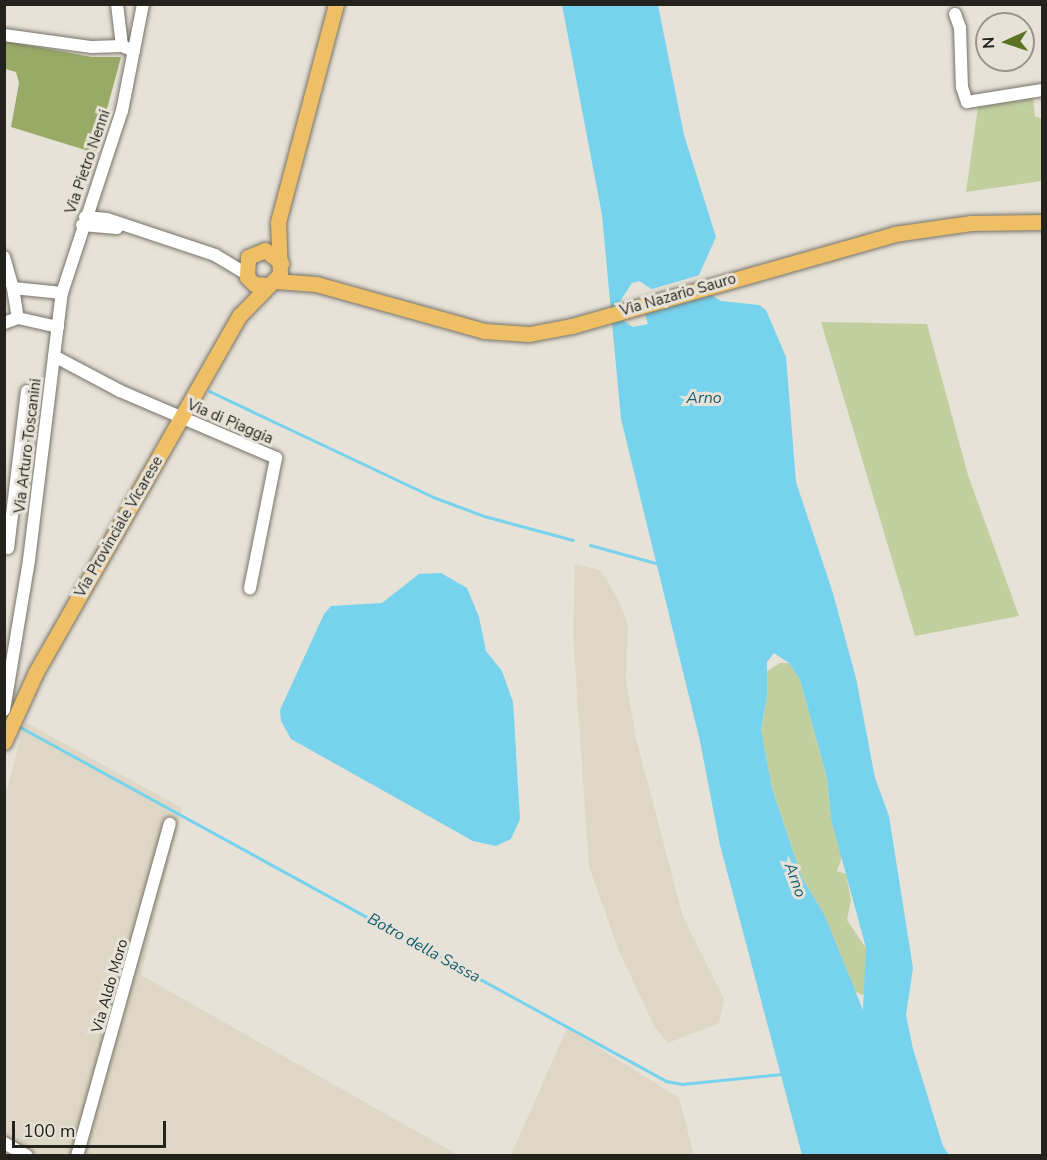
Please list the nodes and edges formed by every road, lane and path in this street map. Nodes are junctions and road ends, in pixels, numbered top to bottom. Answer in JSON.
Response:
{"nodes":[{"id":1,"x":117,"y":4,"type":"edge"},
{"id":2,"x":142,"y":4,"type":"edge"},
{"id":3,"x":336,"y":4,"type":"edge"},
{"id":4,"x":955,"y":14,"type":"dead end"},
{"id":5,"x":4,"y":35,"type":"edge"},
{"id":6,"x":128,"y":48,"type":"junction"},
{"id":7,"x":1042,"y":90,"type":"edge"},
{"id":8,"x":92,"y":197,"type":"junction"},
{"id":9,"x":107,"y":219,"type":"junction"},
{"id":10,"x":84,"y":221,"type":"junction"},
{"id":11,"x":278,"y":222,"type":"junction"},
{"id":12,"x":1042,"y":222,"type":"edge"},
{"id":13,"x":129,"y":229,"type":"junction"},
{"id":14,"x":256,"y":251,"type":"junction"},
{"id":15,"x":215,"y":255,"type":"junction"},
{"id":16,"x":4,"y":257,"type":"edge"},
{"id":17,"x":279,"y":261,"type":"junction"},
{"id":18,"x":246,"y":275,"type":"junction"},
{"id":19,"x":271,"y":283,"type":"junction"},
{"id":20,"x":316,"y":285,"type":"junction"},
{"id":21,"x":13,"y":288,"type":"junction"},
{"id":22,"x":62,"y":293,"type":"junction"},
{"id":23,"x":240,"y":315,"type":"junction"},
{"id":24,"x":18,"y":318,"type":"junction"},
{"id":25,"x":4,"y":323,"type":"edge"},
{"id":26,"x":58,"y":327,"type":"junction"},
{"id":27,"x":54,"y":356,"type":"junction"},
{"id":28,"x":27,"y":391,"type":"dead end"},
{"id":29,"x":182,"y":418,"type":"junction"},
{"id":30,"x":6,"y":547,"type":"edge"},
{"id":31,"x":30,"y":560,"type":"junction"},
{"id":32,"x":250,"y":588,"type":"dead end"},
{"id":33,"x":11,"y":710,"type":"edge"},
{"id":34,"x":4,"y":734,"type":"edge"},
{"id":35,"x":4,"y":742,"type":"edge"},
{"id":36,"x":170,"y":824,"type":"dead end"},
{"id":37,"x":4,"y":1143,"type":"edge"},
{"id":38,"x":27,"y":1155,"type":"edge"},
{"id":39,"x":77,"y":1155,"type":"edge"}],
"edges":[{"from":1,"to":6,"type":"street"},
{"from":2,"to":6,"type":"street","name":"Via Pietro Nenni"},
{"from":3,"to":11,"type":"main road"},
{"from":4,"to":7,"type":"street"},
{"from":5,"to":6,"type":"street"},
{"from":6,"to":8,"type":"street","name":"Via Pietro Nenni"},
{"from":8,"to":9,"type":"street"},
{"from":8,"to":10,"type":"street","name":"Via Pietro Nenni"},
{"from":9,"to":10,"type":"street"},
{"from":9,"to":13,"type":"street"},
{"from":10,"to":13,"type":"street"},
{"from":10,"to":22,"type":"street","name":"Via Pietro Nenni"},
{"from":11,"to":14,"type":"main road"},
{"from":11,"to":17,"type":"main road"},
{"from":12,"to":20,"type":"main road","name":"Via Nazario Sauro"},
{"from":13,"to":15,"type":"street"},
{"from":14,"to":15,"type":"street"},
{"from":14,"to":17,"type":"main road"},
{"from":14,"to":18,"type":"main road"},
{"from":15,"to":18,"type":"street"},
{"from":16,"to":21,"type":"street"},
{"from":17,"to":19,"type":"main road"},
{"from":17,"to":20,"type":"main road","name":"Via Nazario Sauro"},
{"from":18,"to":19,"type":"main road"},
{"from":18,"to":23,"type":"main road","name":"Via Provinciale Vicarese"},
{"from":19,"to":20,"type":"main road","name":"Via Nazario Sauro"},
{"from":19,"to":23,"type":"main road","name":"Via Provinciale Vicarese"},
{"from":21,"to":22,"type":"street"},
{"from":21,"to":24,"type":"street"},
{"from":22,"to":26,"type":"street","name":"Via Pietro Nenni"},
{"from":23,"to":29,"type":"main road","name":"Via Provinciale Vicarese"},
{"from":24,"to":25,"type":"street"},
{"from":24,"to":26,"type":"street"},
{"from":26,"to":27,"type":"street","name":"Via Arturo Toscanini"},
{"from":27,"to":29,"type":"street","name":"Via di Piaggia"},
{"from":27,"to":31,"type":"street","name":"Via Arturo Toscanini"},
{"from":28,"to":30,"type":"street"},
{"from":29,"to":32,"type":"street","name":"Via di Piaggia"},
{"from":29,"to":33,"type":"main road","name":"Via Provinciale Vicarese"},
{"from":30,"to":31,"type":"street"},
{"from":31,"to":33,"type":"street","name":"Via Arturo Toscanini"},
{"from":33,"to":34,"type":"street"},
{"from":33,"to":35,"type":"main road","name":"Via Provinciale Vicarese"},
{"from":36,"to":39,"type":"street","name":"Via Aldo Moro"},
{"from":37,"to":38,"type":"street"}]}
